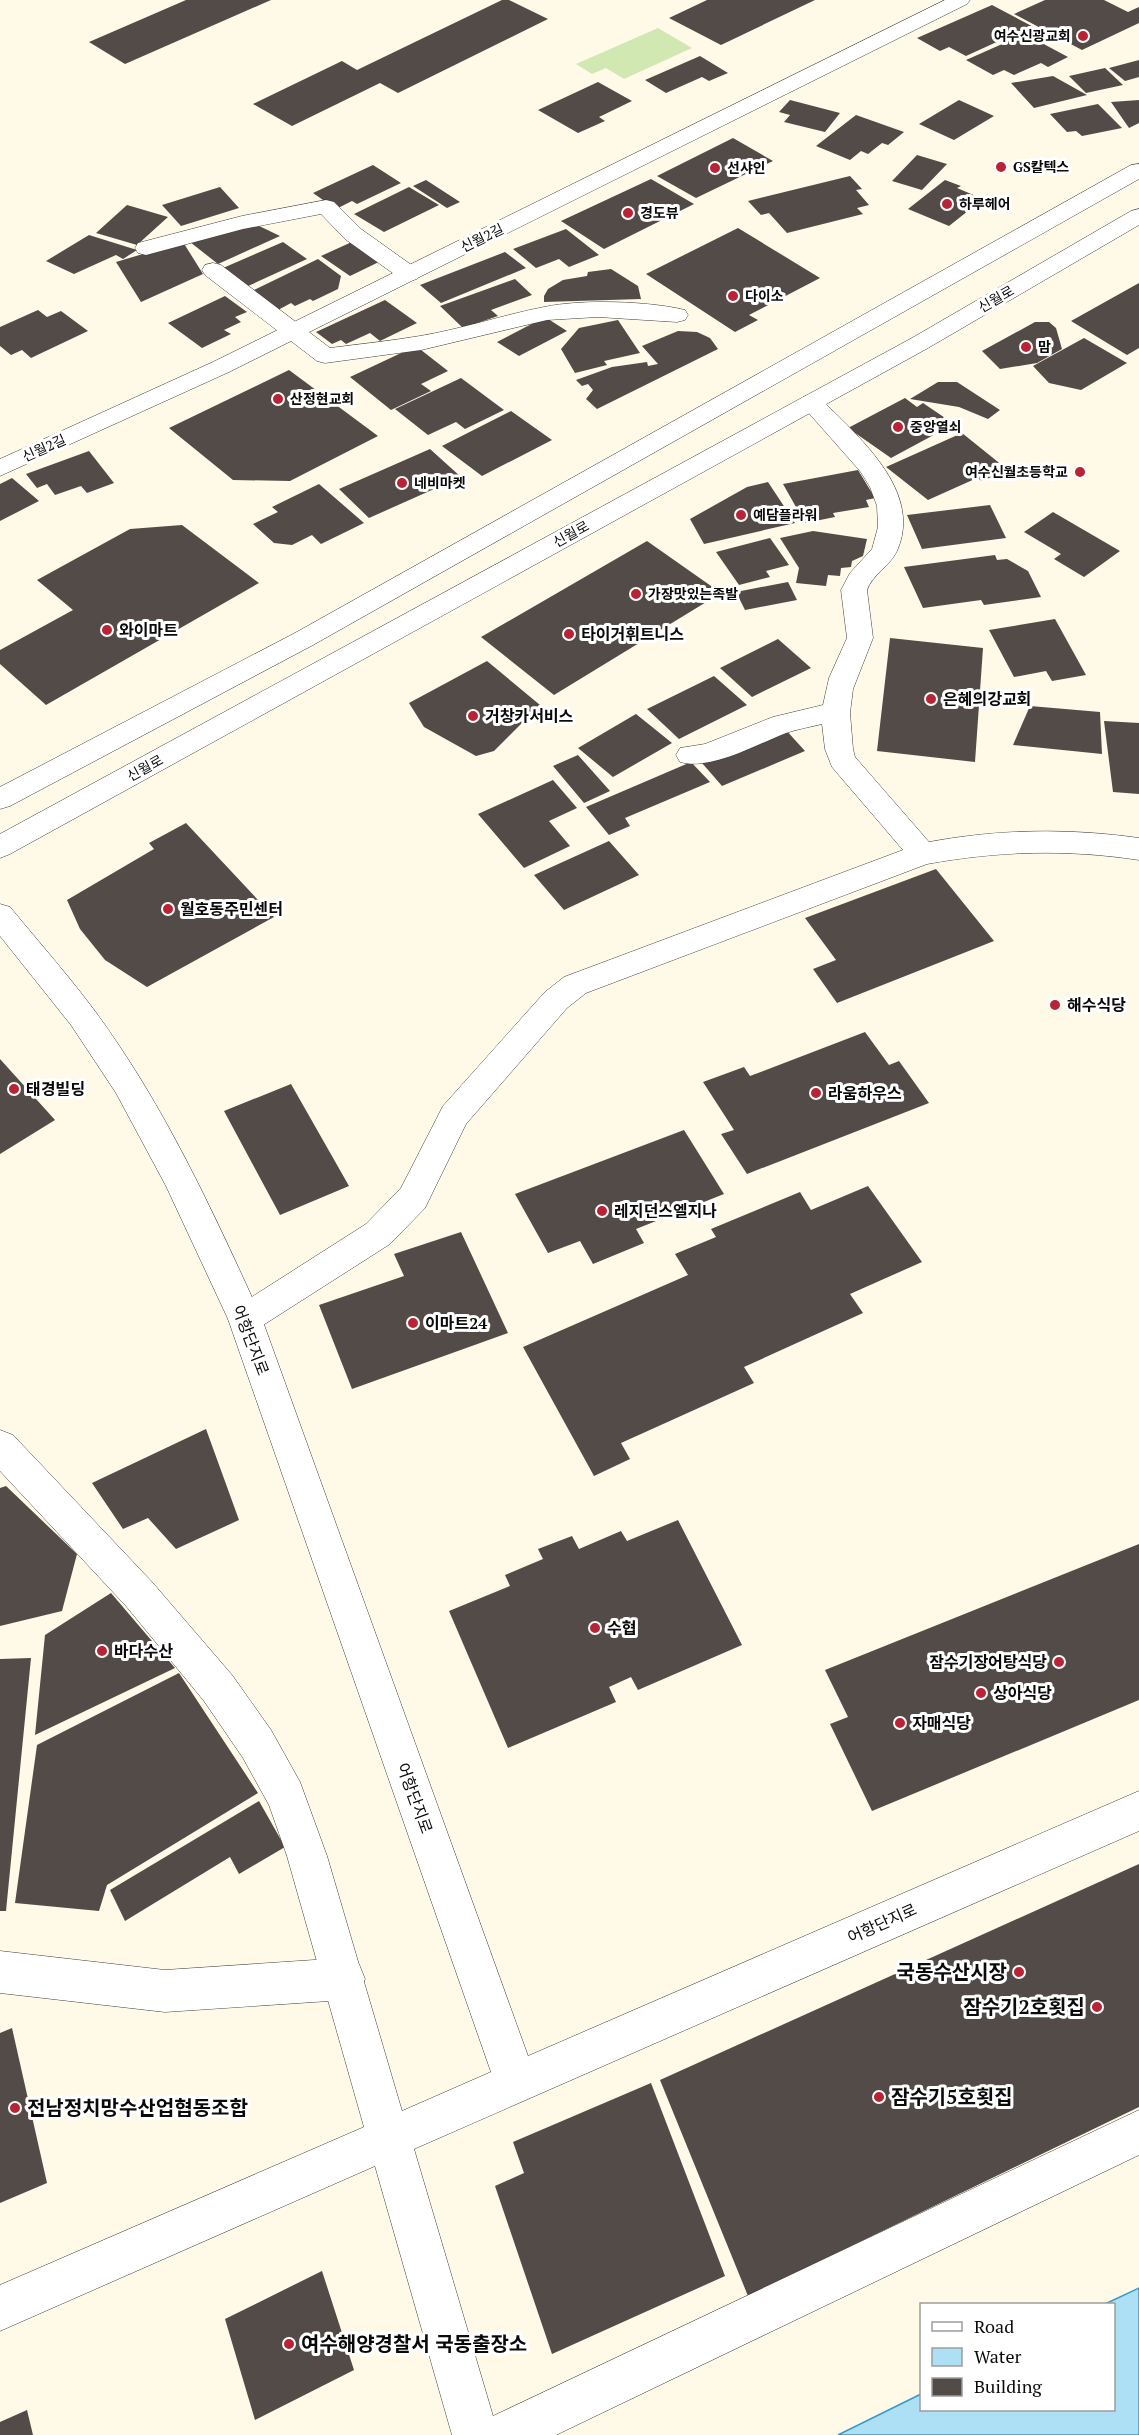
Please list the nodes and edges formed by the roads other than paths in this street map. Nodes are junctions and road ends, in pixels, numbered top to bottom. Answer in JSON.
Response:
{"nodes":[{"id":1,"x":960,"y":0,"type":"edge"},
{"id":2,"x":1139,"y":170,"type":"edge"},
{"id":3,"x":1139,"y":216,"type":"edge"},
{"id":4,"x":146,"y":248,"type":"dead end"},
{"id":5,"x":213,"y":270,"type":"dead end"},
{"id":6,"x":409,"y":274,"type":"junction"},
{"id":7,"x":677,"y":315,"type":"dead end"},
{"id":8,"x":291,"y":332,"type":"junction"},
{"id":9,"x":811,"y":402,"type":"junction"},
{"id":10,"x":0,"y":468,"type":"edge"},
{"id":11,"x":837,"y":711,"type":"junction"},
{"id":12,"x":690,"y":755,"type":"dead end"},
{"id":13,"x":0,"y":799,"type":"edge"},
{"id":14,"x":0,"y":847,"type":"edge"},
{"id":15,"x":1139,"y":849,"type":"edge"},
{"id":16,"x":923,"y":854,"type":"junction"},
{"id":17,"x":0,"y":915,"type":"edge"},
{"id":18,"x":245,"y":1319,"type":"junction"},
{"id":19,"x":3,"y":1453,"type":"edge"},
{"id":20,"x":1139,"y":1811,"type":"edge"},
{"id":21,"x":0,"y":1972,"type":"edge"},
{"id":22,"x":344,"y":1979,"type":"junction"},
{"id":23,"x":516,"y":2083,"type":"junction"},
{"id":24,"x":1139,"y":2132,"type":"edge"},
{"id":25,"x":389,"y":2139,"type":"junction"},
{"id":26,"x":0,"y":2308,"type":"edge"},
{"id":27,"x":475,"y":2435,"type":"edge"},
{"id":28,"x":505,"y":2435,"type":"edge"}],
"edges":[{"from":1,"to":6,"type":"street","name":"신월2길"},
{"from":2,"to":13,"type":"street"},
{"from":3,"to":9,"type":"street","name":"신월로"},
{"from":4,"to":6,"type":"street"},
{"from":5,"to":8,"type":"street"},
{"from":6,"to":8,"type":"street","name":"신월2길"},
{"from":7,"to":8,"type":"street"},
{"from":8,"to":10,"type":"street","name":"신월2길"},
{"from":9,"to":11,"type":"street"},
{"from":9,"to":14,"type":"street","name":"신월로"},
{"from":11,"to":12,"type":"street"},
{"from":11,"to":16,"type":"street"},
{"from":15,"to":16,"type":"street"},
{"from":16,"to":18,"type":"street"},
{"from":17,"to":18,"type":"street","name":"어항단지로"},
{"from":18,"to":23,"type":"street","name":"어항단지로"},
{"from":19,"to":22,"type":"street"},
{"from":20,"to":23,"type":"street","name":"어항단지로"},
{"from":21,"to":22,"type":"street"},
{"from":22,"to":25,"type":"street"},
{"from":23,"to":25,"type":"street"},
{"from":24,"to":28,"type":"street"},
{"from":25,"to":26,"type":"street"},
{"from":25,"to":27,"type":"street"}]}
